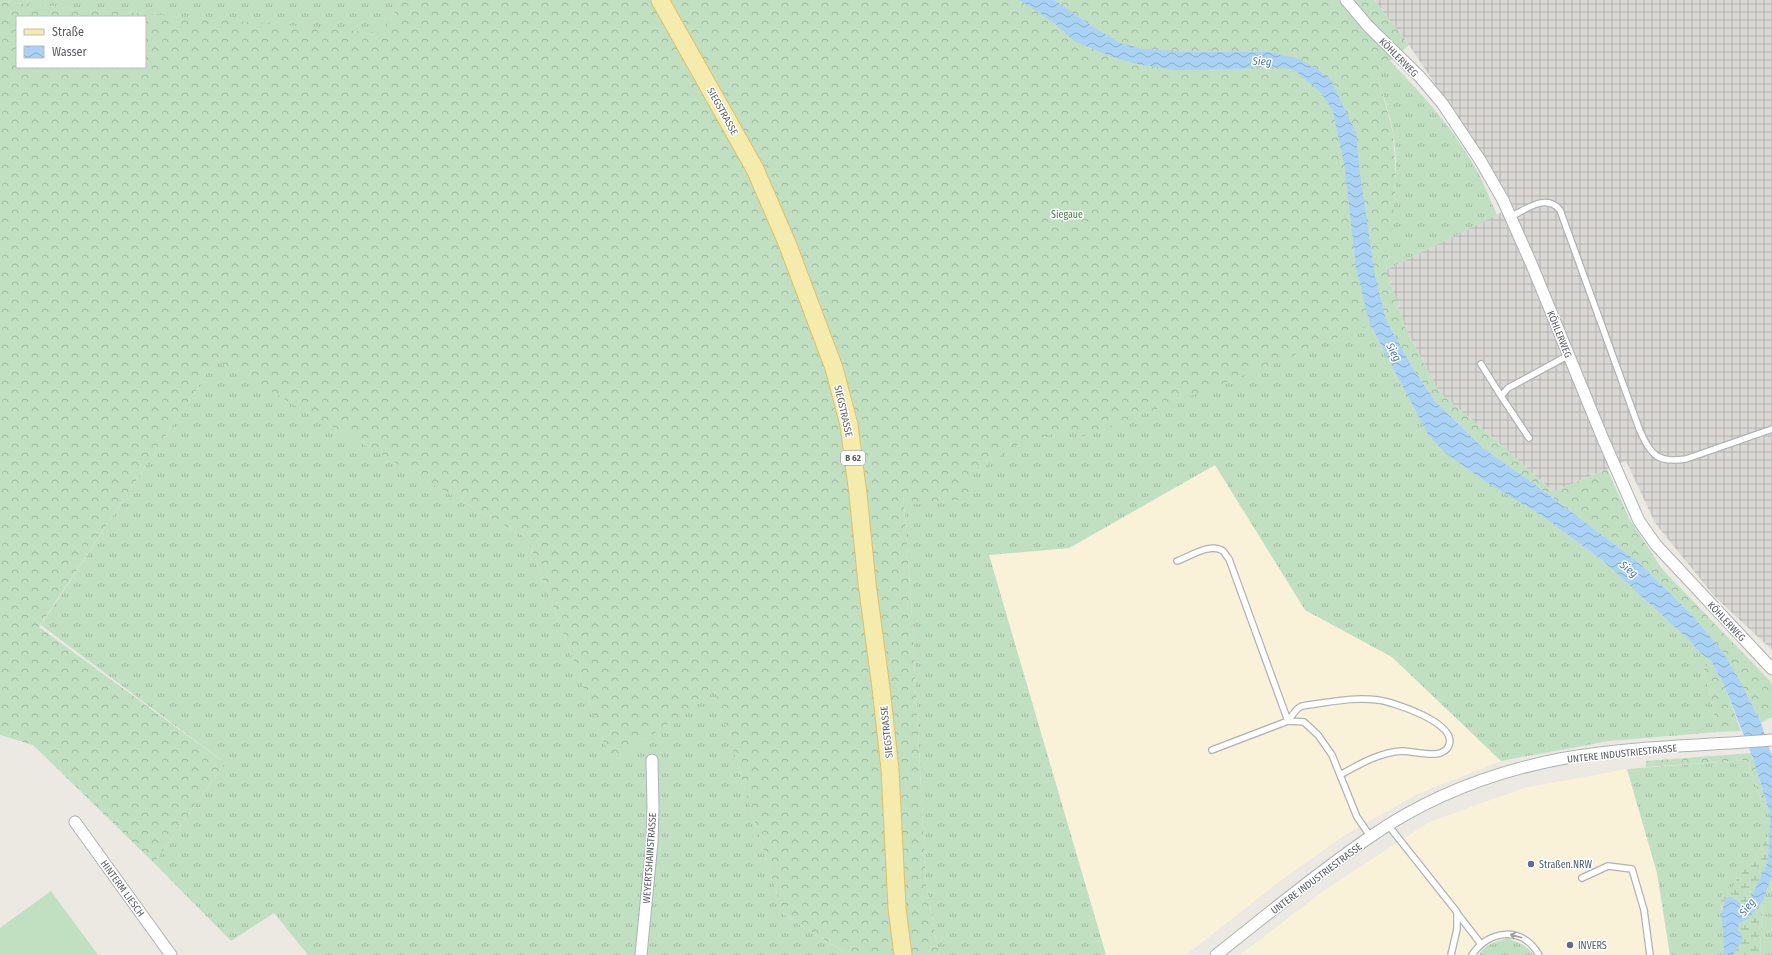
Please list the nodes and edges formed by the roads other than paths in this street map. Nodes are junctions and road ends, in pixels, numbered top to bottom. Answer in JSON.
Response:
{"nodes":[{"id":1,"x":660,"y":0,"type":"edge"},
{"id":2,"x":1346,"y":0,"type":"edge"},
{"id":3,"x":1510,"y":216,"type":"junction"},
{"id":4,"x":1569,"y":355,"type":"junction"},
{"id":5,"x":1481,"y":364,"type":"dead end"},
{"id":6,"x":1501,"y":396,"type":"junction"},
{"id":7,"x":1772,"y":429,"type":"edge"},
{"id":8,"x":1529,"y":438,"type":"dead end"},
{"id":9,"x":1177,"y":561,"type":"dead end"},
{"id":10,"x":1772,"y":669,"type":"edge"},
{"id":11,"x":1288,"y":721,"type":"junction"},
{"id":12,"x":1772,"y":740,"type":"edge"},
{"id":13,"x":1212,"y":750,"type":"dead end"},
{"id":14,"x":652,"y":760,"type":"dead end"},
{"id":15,"x":1340,"y":775,"type":"junction"},
{"id":16,"x":75,"y":822,"type":"dead end"},
{"id":17,"x":1388,"y":825,"type":"junction"},
{"id":18,"x":1370,"y":836,"type":"junction"},
{"id":19,"x":1582,"y":878,"type":"dead end"},
{"id":20,"x":1456,"y":912,"type":"junction"},
{"id":21,"x":1481,"y":944,"type":"junction"},
{"id":22,"x":170,"y":955,"type":"edge"},
{"id":23,"x":641,"y":955,"type":"edge"},
{"id":24,"x":903,"y":955,"type":"edge"},
{"id":25,"x":1216,"y":955,"type":"edge"},
{"id":26,"x":1451,"y":955,"type":"edge"},
{"id":27,"x":1472,"y":955,"type":"edge"},
{"id":28,"x":1539,"y":955,"type":"edge"},
{"id":29,"x":1650,"y":955,"type":"edge"}],
"edges":[{"from":1,"to":24,"type":"main road","name":"SIEGSTRASSE","number":"B 62"},
{"from":2,"to":3,"type":"street","name":"KÖHLERWEG"},
{"from":3,"to":4,"type":"street","name":"KÖHLERWEG"},
{"from":3,"to":7,"type":"lane"},
{"from":4,"to":6,"type":"lane"},
{"from":4,"to":10,"type":"street","name":"KÖHLERWEG"},
{"from":5,"to":6,"type":"lane"},
{"from":6,"to":8,"type":"lane"},
{"from":9,"to":11,"type":"lane"},
{"from":11,"to":13,"type":"lane"},
{"from":11,"to":15,"type":"lane"},
{"from":11,"to":15,"type":"lane"},
{"from":12,"to":17,"type":"street","name":"UNTERE INDUSTRIESTRASSE"},
{"from":14,"to":23,"type":"street","name":"WEYERTSHAINSTRASSE"},
{"from":15,"to":18,"type":"lane"},
{"from":16,"to":22,"type":"street","name":"HINTERM LIESCH"},
{"from":17,"to":18,"type":"street","name":"UNTERE INDUSTRIESTRASSE"},
{"from":17,"to":20,"type":"lane"},
{"from":18,"to":25,"type":"street","name":"UNTERE INDUSTRIESTRASSE"},
{"from":19,"to":29,"type":"lane"},
{"from":20,"to":21,"type":"lane"},
{"from":20,"to":26,"type":"lane"},
{"from":21,"to":27,"type":"lane"},
{"from":28,"to":21,"type":"lane","one_way":true}]}
